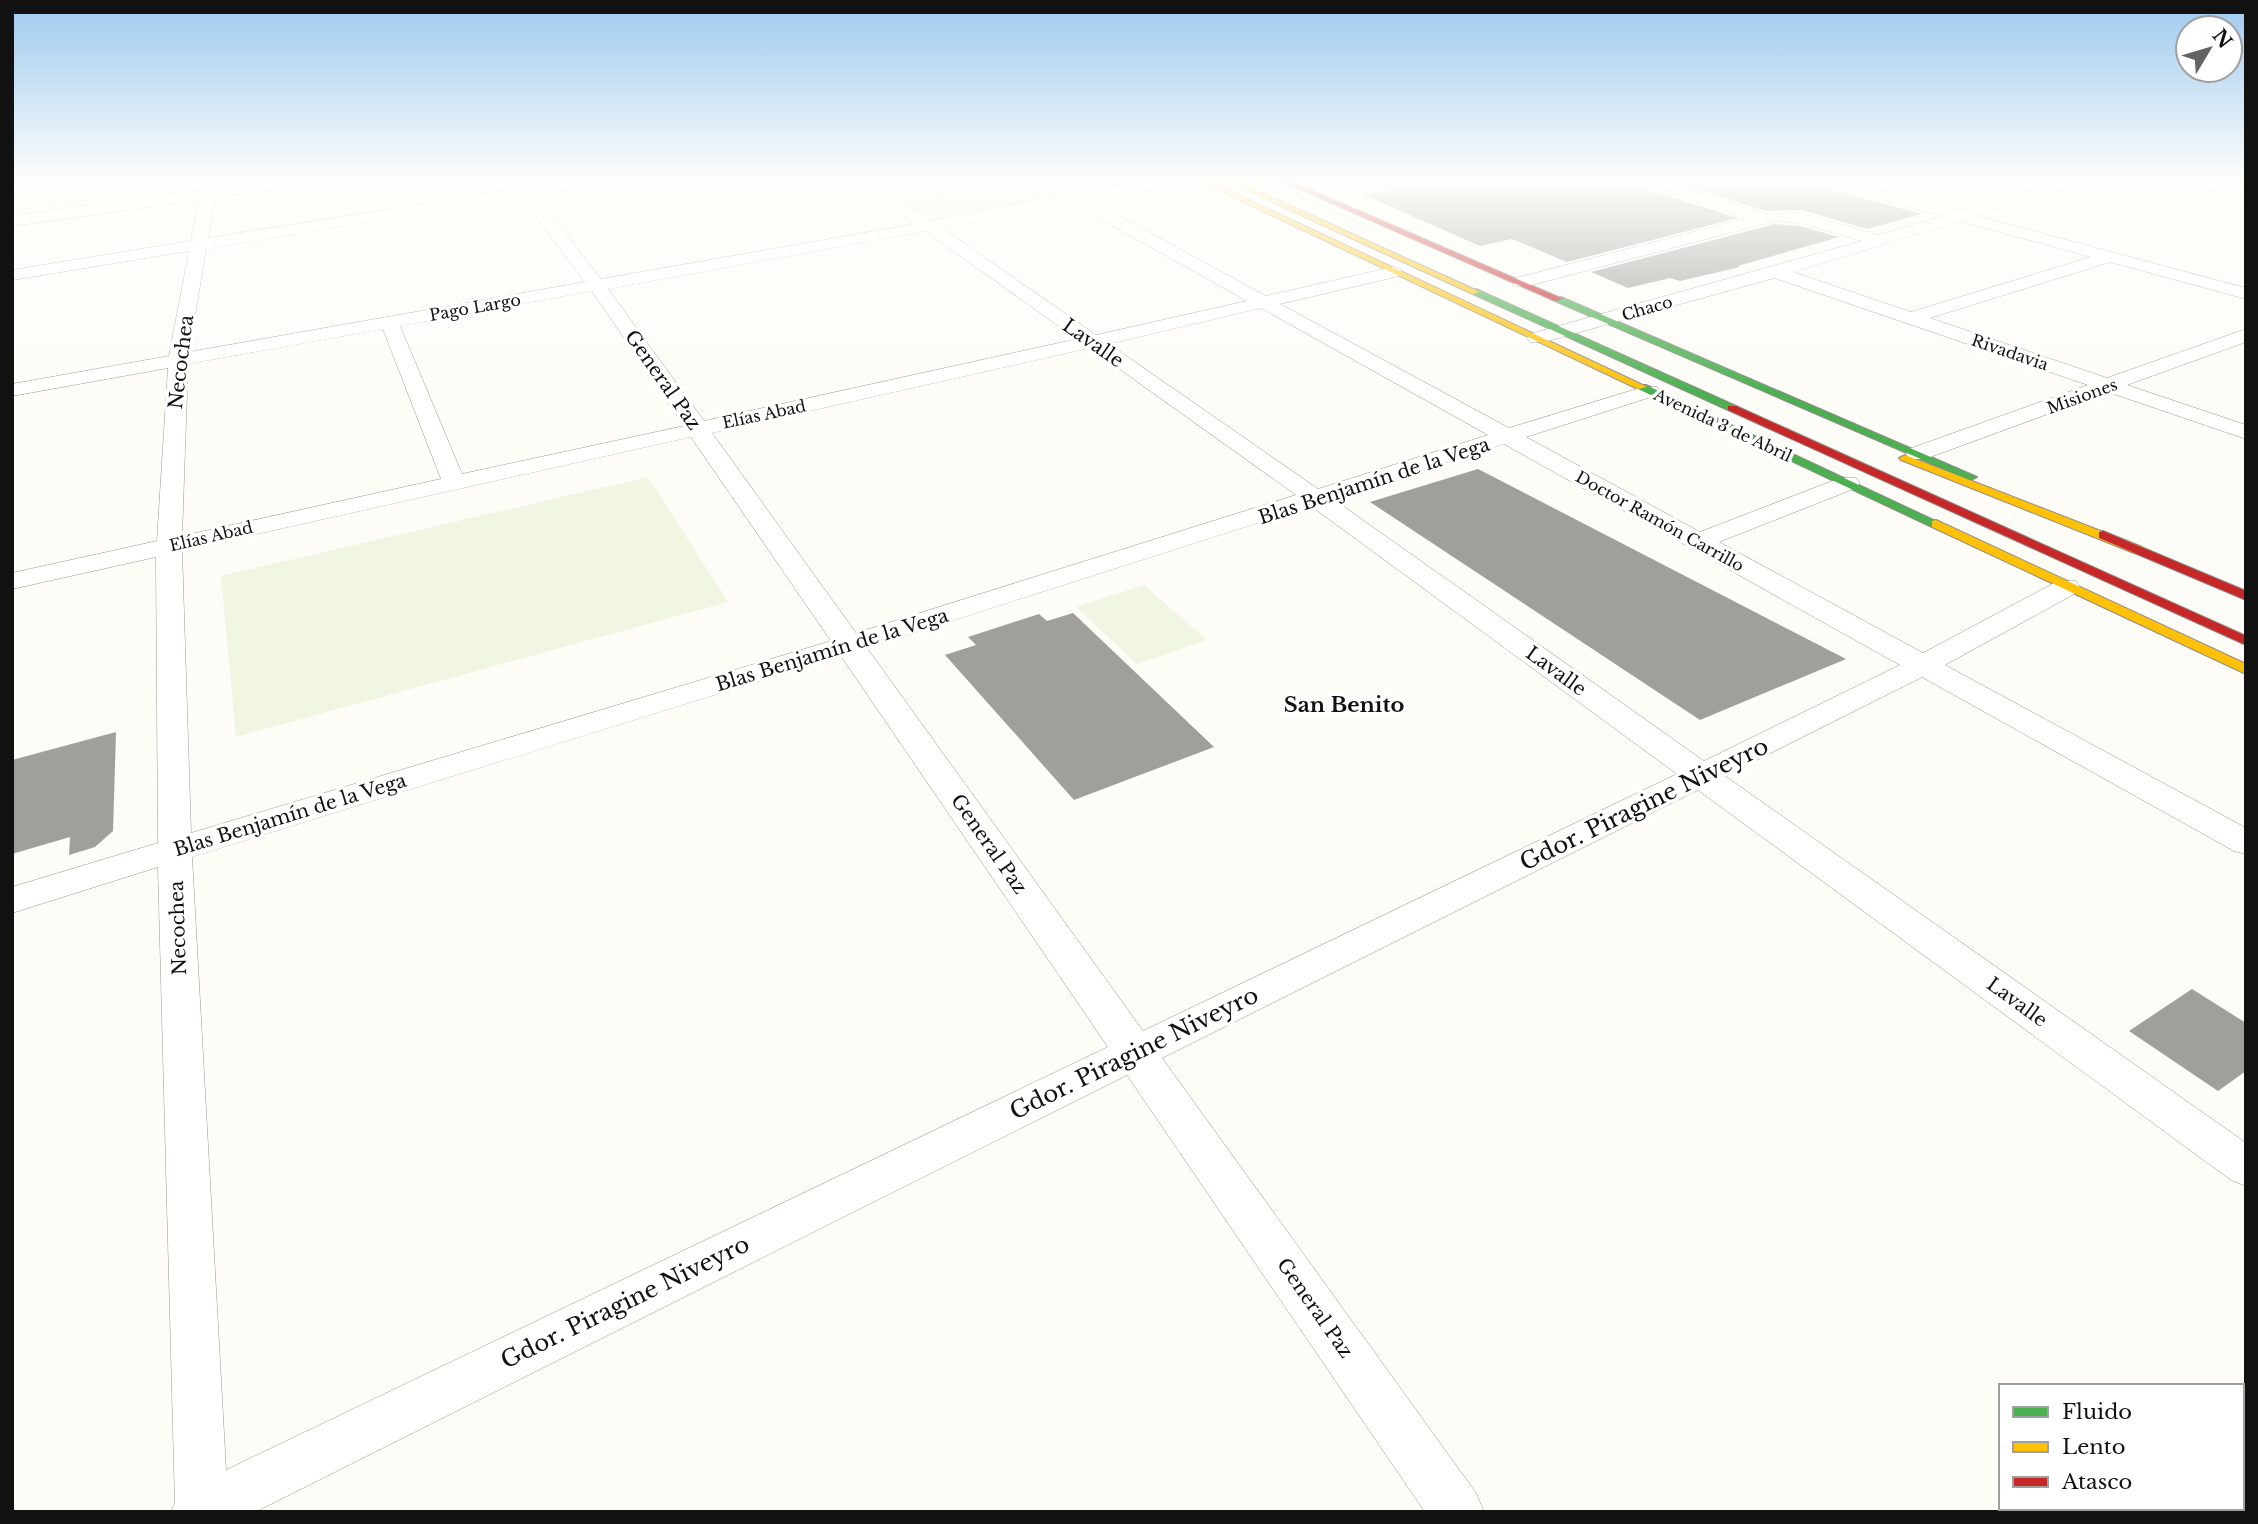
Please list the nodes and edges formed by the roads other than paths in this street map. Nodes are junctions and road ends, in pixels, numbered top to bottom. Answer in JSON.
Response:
{"nodes":[{"id":1,"x":166,"y":251,"type":"edge"},
{"id":2,"x":198,"y":251,"type":"edge"},
{"id":3,"x":570,"y":251,"type":"edge"},
{"id":4,"x":782,"y":251,"type":"edge"},
{"id":5,"x":964,"y":251,"type":"edge"},
{"id":6,"x":1173,"y":251,"type":"edge"},
{"id":7,"x":1349,"y":251,"type":"edge"},
{"id":8,"x":1364,"y":251,"type":"edge"},
{"id":9,"x":1394,"y":251,"type":"edge"},
{"id":10,"x":1406,"y":251,"type":"edge"},
{"id":11,"x":1424,"y":251,"type":"edge"},
{"id":12,"x":1449,"y":251,"type":"edge"},
{"id":13,"x":1641,"y":251,"type":"edge"},
{"id":14,"x":1842,"y":251,"type":"edge"},
{"id":15,"x":2087,"y":251,"type":"edge"},
{"id":16,"x":2109,"y":257,"type":"junction"},
{"id":17,"x":1393,"y":272,"type":"junction"},
{"id":18,"x":1775,"y":272,"type":"junction"},
{"id":19,"x":12,"y":275,"type":"edge"},
{"id":20,"x":1522,"y":282,"type":"junction"},
{"id":21,"x":597,"y":286,"type":"junction"},
{"id":22,"x":2246,"y":294,"type":"edge"},
{"id":23,"x":1268,"y":302,"type":"junction"},
{"id":24,"x":1461,"y":304,"type":"junction"},
{"id":25,"x":1912,"y":318,"type":"junction"},
{"id":26,"x":1607,"y":319,"type":"junction"},
{"id":27,"x":389,"y":322,"type":"junction"},
{"id":28,"x":1571,"y":325,"type":"junction"},
{"id":29,"x":2246,"y":335,"type":"edge"},
{"id":30,"x":1537,"y":338,"type":"junction"},
{"id":31,"x":1092,"y":342,"type":"junction"},
{"id":32,"x":178,"y":361,"type":"junction"},
{"id":33,"x":1710,"y":382,"type":"junction"},
{"id":34,"x":2110,"y":386,"type":"junction"},
{"id":35,"x":12,"y":390,"type":"edge"},
{"id":36,"x":1650,"y":391,"type":"junction"},
{"id":37,"x":1704,"y":415,"type":"junction"},
{"id":38,"x":696,"y":429,"type":"junction"},
{"id":39,"x":2246,"y":432,"type":"edge"},
{"id":40,"x":1509,"y":438,"type":"junction"},
{"id":41,"x":1917,"y":454,"type":"junction"},
{"id":42,"x":454,"y":482,"type":"junction"},
{"id":43,"x":1848,"y":483,"type":"junction"},
{"id":44,"x":1317,"y":499,"type":"junction"},
{"id":45,"x":2055,"y":536,"type":"dead end"},
{"id":46,"x":1698,"y":542,"type":"junction"},
{"id":47,"x":169,"y":546,"type":"junction"},
{"id":48,"x":2138,"y":550,"type":"junction"},
{"id":49,"x":2106,"y":576,"type":"junction"},
{"id":50,"x":12,"y":581,"type":"edge"},
{"id":51,"x":2067,"y":587,"type":"junction"},
{"id":52,"x":2246,"y":596,"type":"edge"},
{"id":53,"x":2246,"y":641,"type":"edge"},
{"id":54,"x":848,"y":645,"type":"junction"},
{"id":55,"x":1923,"y":665,"type":"junction"},
{"id":56,"x":2246,"y":670,"type":"edge"},
{"id":57,"x":1702,"y":775,"type":"junction"},
{"id":58,"x":2246,"y":844,"type":"edge"},
{"id":59,"x":175,"y":850,"type":"junction"},
{"id":60,"x":12,"y":900,"type":"edge"},
{"id":61,"x":1137,"y":1052,"type":"junction"},
{"id":62,"x":2246,"y":1167,"type":"edge"},
{"id":63,"x":201,"y":1511,"type":"edge"},
{"id":64,"x":1457,"y":1512,"type":"edge"}],
"edges":[{"from":1,"to":19,"type":"street"},
{"from":2,"to":32,"type":"street","name":"Necochea"},
{"from":3,"to":21,"type":"street","name":"General Paz"},
{"from":4,"to":21,"type":"street","name":"Pago Largo"},
{"from":5,"to":31,"type":"street","name":"Lavalle"},
{"from":6,"to":23,"type":"street","name":"Doctor Ramón Carrillo"},
{"from":7,"to":17,"type":"main road","name":"Avenida 3 de Abril"},
{"from":8,"to":24,"type":"main road"},
{"from":9,"to":28,"type":"main road","name":"Avenida 3 de Abril"},
{"from":10,"to":28,"type":"main road","name":"Avenida 3 de Abril"},
{"from":11,"to":28,"type":"main road"},
{"from":12,"to":20,"type":"main road"},
{"from":13,"to":20,"type":"street"},
{"from":14,"to":18,"type":"street","name":"Chaco"},
{"from":15,"to":16,"type":"street"},
{"from":16,"to":22,"type":"street"},
{"from":16,"to":25,"type":"street"},
{"from":17,"to":23,"type":"street","name":"Elías Abad"},
{"from":17,"to":24,"type":"main road","name":"Avenida 3 de Abril"},
{"from":18,"to":25,"type":"street","name":"Rivadavia"},
{"from":18,"to":26,"type":"street","name":"Chaco"},
{"from":20,"to":26,"type":"main road"},
{"from":21,"to":27,"type":"street","name":"Pago Largo"},
{"from":21,"to":38,"type":"street","name":"General Paz"},
{"from":23,"to":31,"type":"street","name":"Elías Abad"},
{"from":23,"to":40,"type":"street","name":"Doctor Ramón Carrillo"},
{"from":24,"to":30,"type":"main road","name":"Avenida 3 de Abril"},
{"from":25,"to":34,"type":"street","name":"Rivadavia"},
{"from":26,"to":28,"type":"street","name":"Chaco"},
{"from":26,"to":41,"type":"main road"},
{"from":27,"to":32,"type":"street","name":"Pago Largo"},
{"from":27,"to":42,"type":"street"},
{"from":28,"to":30,"type":"street","name":"Chaco"},
{"from":28,"to":33,"type":"main road","name":"Avenida 3 de Abril"},
{"from":28,"to":49,"type":"main road","name":"Avenida 3 de Abril"},
{"from":29,"to":34,"type":"street","name":"Misiones"},
{"from":30,"to":36,"type":"main road","name":"Avenida 3 de Abril"},
{"from":31,"to":38,"type":"street","name":"Elías Abad"},
{"from":31,"to":44,"type":"street","name":"Lavalle"},
{"from":32,"to":35,"type":"street","name":"Pago Largo"},
{"from":32,"to":47,"type":"street","name":"Necochea"},
{"from":33,"to":45,"type":"main road","name":"Avenida 3 de Abril"},
{"from":33,"to":48,"type":"main road"},
{"from":34,"to":39,"type":"street","name":"Rivadavia"},
{"from":34,"to":41,"type":"street","name":"Misiones"},
{"from":36,"to":37,"type":"main road","name":"Avenida 3 de Abril"},
{"from":36,"to":40,"type":"street","name":"Blas Benjamín de la Vega"},
{"from":37,"to":43,"type":"main road","name":"Avenida 3 de Abril"},
{"from":37,"to":49,"type":"main road"},
{"from":38,"to":42,"type":"street","name":"Elías Abad"},
{"from":38,"to":54,"type":"street","name":"General Paz"},
{"from":40,"to":44,"type":"street","name":"Blas Benjamín de la Vega"},
{"from":40,"to":46,"type":"street","name":"Doctor Ramón Carrillo"},
{"from":41,"to":48,"type":"main road"},
{"from":42,"to":47,"type":"street","name":"Elías Abad"},
{"from":43,"to":46,"type":"street"},
{"from":43,"to":51,"type":"main road","name":"Avenida 3 de Abril"},
{"from":44,"to":54,"type":"street","name":"Blas Benjamín de la Vega"},
{"from":44,"to":57,"type":"street","name":"Lavalle"},
{"from":46,"to":55,"type":"street","name":"Doctor Ramón Carrillo"},
{"from":47,"to":50,"type":"street","name":"Elías Abad"},
{"from":47,"to":59,"type":"street","name":"Necochea"},
{"from":48,"to":52,"type":"main road"},
{"from":49,"to":53,"type":"main road","name":"Avenida 3 de Abril"},
{"from":51,"to":55,"type":"street","name":"Gdor. Piragine Niveyro"},
{"from":51,"to":56,"type":"main road","name":"Avenida 3 de Abril"},
{"from":54,"to":59,"type":"street","name":"Blas Benjamín de la Vega"},
{"from":54,"to":61,"type":"street","name":"General Paz"},
{"from":55,"to":57,"type":"street","name":"Gdor. Piragine Niveyro"},
{"from":55,"to":58,"type":"street","name":"Doctor Ramón Carrillo"},
{"from":57,"to":61,"type":"street","name":"Gdor. Piragine Niveyro"},
{"from":57,"to":62,"type":"street","name":"Lavalle"},
{"from":59,"to":60,"type":"street","name":"Blas Benjamín de la Vega"},
{"from":59,"to":63,"type":"street","name":"Necochea"},
{"from":61,"to":63,"type":"street","name":"Gdor. Piragine Niveyro"},
{"from":61,"to":64,"type":"street","name":"General Paz"}]}
